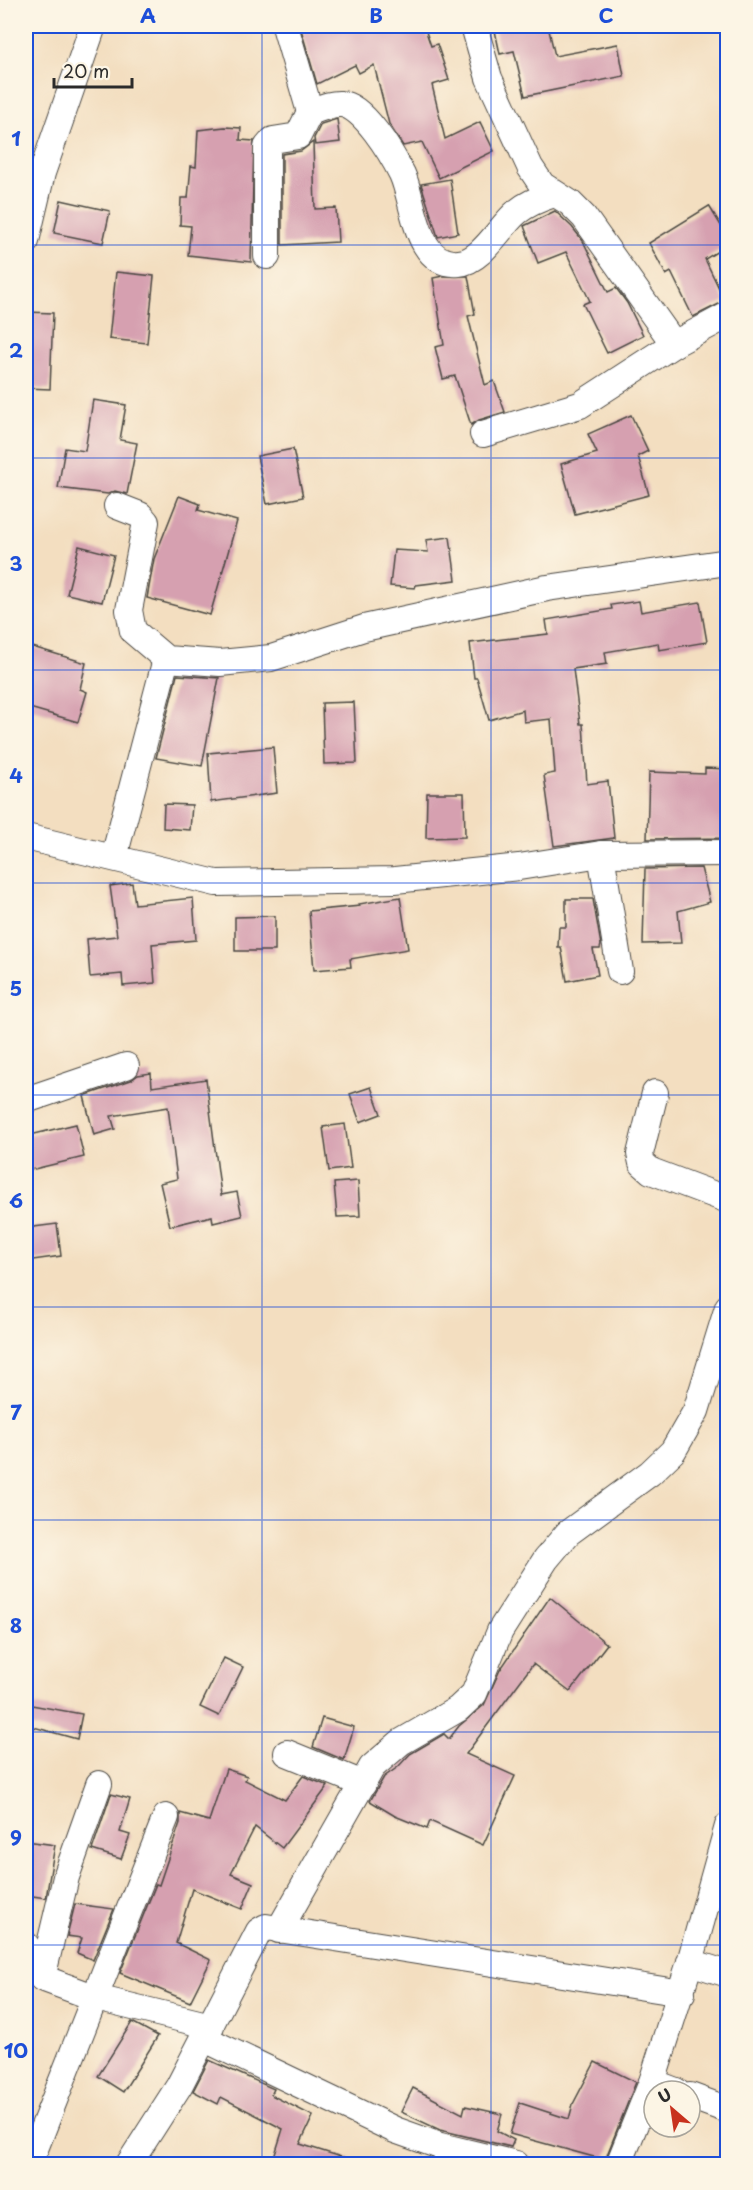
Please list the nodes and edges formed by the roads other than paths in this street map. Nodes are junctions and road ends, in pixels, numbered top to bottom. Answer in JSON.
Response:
{"nodes":[{"id":1,"x":93,"y":26,"type":"edge"},
{"id":2,"x":285,"y":26,"type":"edge"},
{"id":3,"x":474,"y":26,"type":"edge"},
{"id":4,"x":310,"y":112,"type":"junction"},
{"id":5,"x":554,"y":194,"type":"junction"},
{"id":6,"x":26,"y":242,"type":"edge"},
{"id":7,"x":267,"y":256,"type":"dead end"},
{"id":8,"x":728,"y":315,"type":"edge"},
{"id":9,"x":674,"y":344,"type":"junction"},
{"id":10,"x":483,"y":434,"type":"dead end"},
{"id":11,"x":117,"y":506,"type":"dead end"},
{"id":12,"x":728,"y":562,"type":"edge"},
{"id":13,"x":166,"y":659,"type":"junction"},
{"id":14,"x":26,"y":837,"type":"edge"},
{"id":15,"x":728,"y":853,"type":"edge"},
{"id":16,"x":602,"y":854,"type":"junction"},
{"id":17,"x":114,"y":857,"type":"junction"},
{"id":18,"x":620,"y":971,"type":"dead end"},
{"id":19,"x":126,"y":1066,"type":"dead end"},
{"id":20,"x":655,"y":1093,"type":"dead end"},
{"id":21,"x":26,"y":1100,"type":"edge"},
{"id":22,"x":728,"y":1200,"type":"edge"},
{"id":23,"x":728,"y":1307,"type":"edge"},
{"id":24,"x":287,"y":1753,"type":"dead end"},
{"id":25,"x":99,"y":1784,"type":"dead end"},
{"id":26,"x":363,"y":1784,"type":"junction"},
{"id":27,"x":166,"y":1817,"type":"dead end"},
{"id":28,"x":728,"y":1827,"type":"edge"},
{"id":29,"x":279,"y":1930,"type":"junction"},
{"id":30,"x":26,"y":1945,"type":"edge"},
{"id":31,"x":690,"y":1962,"type":"junction"},
{"id":32,"x":728,"y":1974,"type":"edge"},
{"id":33,"x":42,"y":1978,"type":"junction"},
{"id":34,"x":682,"y":1993,"type":"junction"},
{"id":35,"x":96,"y":1998,"type":"junction"},
{"id":36,"x":208,"y":2032,"type":"junction"},
{"id":37,"x":653,"y":2079,"type":"edge"},
{"id":38,"x":702,"y":2100,"type":"edge"},
{"id":39,"x":642,"y":2107,"type":"edge"},
{"id":40,"x":728,"y":2110,"type":"edge"},
{"id":41,"x":29,"y":2164,"type":"edge"},
{"id":42,"x":129,"y":2164,"type":"edge"},
{"id":43,"x":516,"y":2164,"type":"edge"},
{"id":44,"x":619,"y":2164,"type":"edge"}],
"edges":[{"from":1,"to":6,"type":"street"},
{"from":2,"to":4,"type":"street"},
{"from":3,"to":5,"type":"street"},
{"from":4,"to":5,"type":"street"},
{"from":4,"to":7,"type":"street"},
{"from":5,"to":9,"type":"street"},
{"from":8,"to":9,"type":"street"},
{"from":9,"to":10,"type":"street"},
{"from":11,"to":13,"type":"street"},
{"from":12,"to":13,"type":"street"},
{"from":13,"to":17,"type":"street"},
{"from":14,"to":17,"type":"street"},
{"from":15,"to":16,"type":"street"},
{"from":16,"to":17,"type":"street"},
{"from":16,"to":18,"type":"street"},
{"from":19,"to":21,"type":"street"},
{"from":20,"to":22,"type":"street"},
{"from":23,"to":26,"type":"street"},
{"from":24,"to":26,"type":"street"},
{"from":25,"to":33,"type":"street"},
{"from":26,"to":29,"type":"street"},
{"from":27,"to":35,"type":"street"},
{"from":28,"to":31,"type":"street"},
{"from":29,"to":34,"type":"street"},
{"from":29,"to":36,"type":"street"},
{"from":30,"to":33,"type":"street"},
{"from":31,"to":32,"type":"street"},
{"from":31,"to":34,"type":"street"},
{"from":33,"to":35,"type":"street"},
{"from":34,"to":37,"type":"street"},
{"from":35,"to":36,"type":"street"},
{"from":35,"to":41,"type":"street"},
{"from":36,"to":42,"type":"street"},
{"from":36,"to":43,"type":"street"},
{"from":38,"to":40,"type":"street"},
{"from":39,"to":44,"type":"street"}]}
